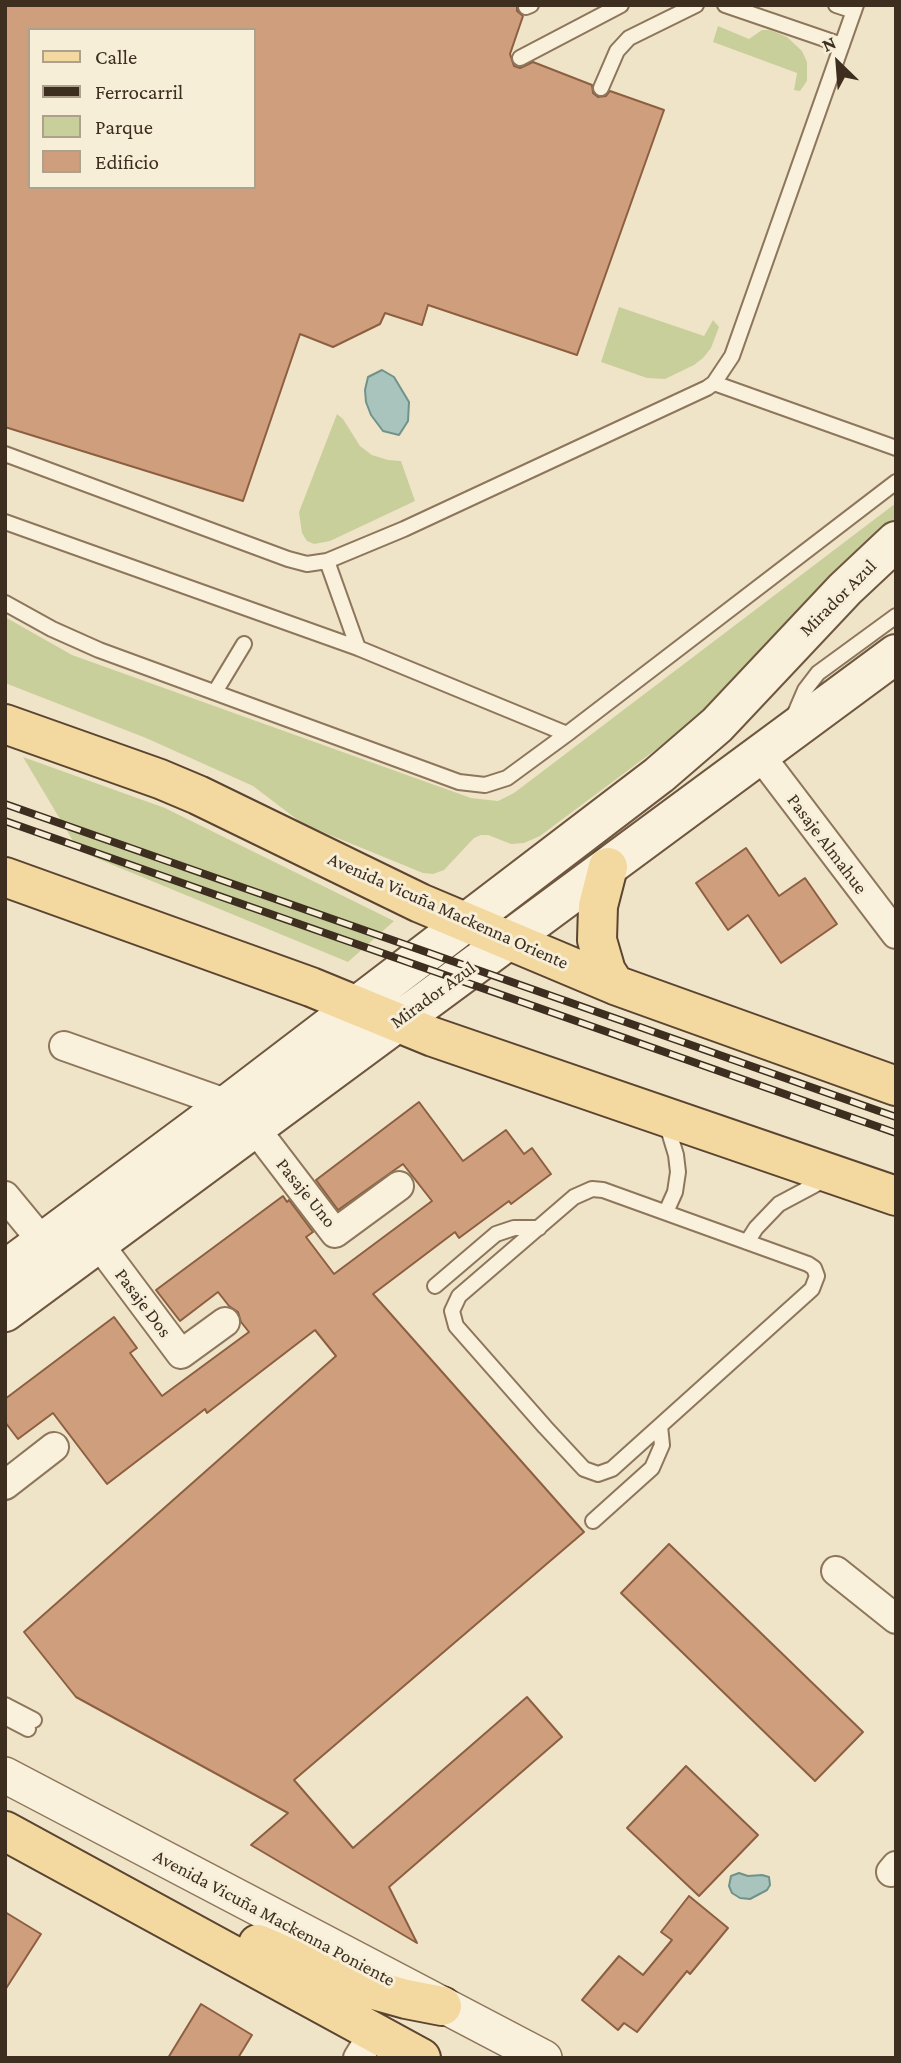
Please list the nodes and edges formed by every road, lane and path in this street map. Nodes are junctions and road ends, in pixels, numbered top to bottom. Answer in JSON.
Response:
{"nodes":[{"id":1,"x":621,"y":5,"type":"edge"},
{"id":2,"x":696,"y":5,"type":"edge"},
{"id":3,"x":724,"y":5,"type":"edge"},
{"id":4,"x":836,"y":5,"type":"edge"},
{"id":5,"x":855,"y":8,"type":"edge"},
{"id":6,"x":842,"y":45,"type":"junction"},
{"id":7,"x":520,"y":58,"type":"dead end"},
{"id":8,"x":601,"y":88,"type":"dead end"},
{"id":9,"x":714,"y":383,"type":"junction"},
{"id":10,"x":896,"y":448,"type":"edge"},
{"id":11,"x":5,"y":454,"type":"edge"},
{"id":12,"x":896,"y":482,"type":"edge"},
{"id":13,"x":5,"y":522,"type":"edge"},
{"id":14,"x":896,"y":541,"type":"edge"},
{"id":15,"x":327,"y":561,"type":"junction"},
{"id":16,"x":5,"y":603,"type":"edge"},
{"id":17,"x":896,"y":616,"type":"edge"},
{"id":18,"x":244,"y":644,"type":"dead end"},
{"id":19,"x":358,"y":648,"type":"junction"},
{"id":20,"x":896,"y":654,"type":"edge"},
{"id":21,"x":215,"y":692,"type":"junction"},
{"id":22,"x":5,"y":724,"type":"edge"},
{"id":23,"x":567,"y":734,"type":"junction"},
{"id":24,"x":774,"y":743,"type":"junction"},
{"id":25,"x":608,"y":867,"type":"junction"},
{"id":26,"x":5,"y":877,"type":"edge"},
{"id":27,"x":464,"y":923,"type":"junction"},
{"id":28,"x":896,"y":934,"type":"edge"},
{"id":29,"x":508,"y":940,"type":"junction"},
{"id":30,"x":615,"y":985,"type":"junction"},
{"id":31,"x":356,"y":1005,"type":"junction"},
{"id":32,"x":397,"y":1022,"type":"junction"},
{"id":33,"x":64,"y":1046,"type":"dead end"},
{"id":34,"x":896,"y":1086,"type":"edge"},
{"id":35,"x":241,"y":1116,"type":"junction"},
{"id":36,"x":664,"y":1117,"type":"junction"},
{"id":37,"x":835,"y":1175,"type":"junction"},
{"id":38,"x":399,"y":1186,"type":"dead end"},
{"id":39,"x":5,"y":1196,"type":"edge"},
{"id":40,"x":896,"y":1196,"type":"edge"},
{"id":41,"x":666,"y":1212,"type":"junction"},
{"id":42,"x":539,"y":1228,"type":"junction"},
{"id":43,"x":43,"y":1242,"type":"junction"},
{"id":44,"x":747,"y":1242,"type":"junction"},
{"id":45,"x":98,"y":1243,"type":"junction"},
{"id":46,"x":5,"y":1270,"type":"edge"},
{"id":47,"x":435,"y":1286,"type":"dead end"},
{"id":48,"x":5,"y":1312,"type":"edge"},
{"id":49,"x":225,"y":1322,"type":"dead end"},
{"id":50,"x":660,"y":1426,"type":"junction"},
{"id":51,"x":54,"y":1447,"type":"dead end"},
{"id":52,"x":10,"y":1471,"type":"edge"},
{"id":53,"x":593,"y":1521,"type":"dead end"},
{"id":54,"x":836,"y":1571,"type":"dead end"},
{"id":55,"x":896,"y":1619,"type":"edge"},
{"id":56,"x":5,"y":1705,"type":"edge"},
{"id":57,"x":5,"y":1717,"type":"edge"},
{"id":58,"x":5,"y":1775,"type":"edge"},
{"id":59,"x":5,"y":1831,"type":"edge"},
{"id":60,"x":159,"y":1916,"type":"junction"},
{"id":61,"x":442,"y":2006,"type":"junction"},
{"id":62,"x":365,"y":2046,"type":"edge"},
{"id":63,"x":421,"y":2058,"type":"edge"},
{"id":64,"x":544,"y":2058,"type":"edge"}],
"edges":[{"from":1,"to":7,"type":"lane"},
{"from":2,"to":8,"type":"lane"},
{"from":3,"to":6,"type":"lane"},
{"from":4,"to":5,"type":"lane"},
{"from":5,"to":6,"type":"lane"},
{"from":6,"to":9,"type":"lane"},
{"from":9,"to":10,"type":"lane"},
{"from":9,"to":15,"type":"lane"},
{"from":11,"to":15,"type":"lane"},
{"from":12,"to":23,"type":"lane"},
{"from":13,"to":19,"type":"lane"},
{"from":14,"to":27,"type":"main road","name":"Mirador Azul"},
{"from":15,"to":19,"type":"lane"},
{"from":16,"to":21,"type":"lane"},
{"from":17,"to":24,"type":"lane"},
{"from":18,"to":21,"type":"lane"},
{"from":19,"to":23,"type":"lane"},
{"from":20,"to":24,"type":"main road","name":"Mirador Azul"},
{"from":21,"to":23,"type":"lane"},
{"from":22,"to":27,"type":"main road","name":"Avenida Vicuña Mackenna Oriente"},
{"from":24,"to":25,"type":"main road","name":"Mirador Azul"},
{"from":24,"to":28,"type":"street","name":"Pasaje Almahue"},
{"from":25,"to":29,"type":"main road","name":"Mirador Azul"},
{"from":25,"to":30,"type":"main road"},
{"from":26,"to":31,"type":"main road"},
{"from":27,"to":29,"type":"main road","name":"Avenida Vicuña Mackenna Oriente"},
{"from":27,"to":31,"type":"main road","name":"Mirador Azul"},
{"from":29,"to":30,"type":"main road","name":"Avenida Vicuña Mackenna Oriente"},
{"from":29,"to":32,"type":"main road","name":"Mirador Azul"},
{"from":30,"to":34,"type":"main road","name":"Avenida Vicuña Mackenna Oriente"},
{"from":31,"to":32,"type":"main road"},
{"from":31,"to":35,"type":"main road","name":"Mirador Azul"},
{"from":32,"to":35,"type":"main road","name":"Mirador Azul"},
{"from":32,"to":36,"type":"main road"},
{"from":33,"to":35,"type":"street"},
{"from":35,"to":38,"type":"street","name":"Pasaje Uno"},
{"from":35,"to":43,"type":"main road","name":"Mirador Azul"},
{"from":35,"to":45,"type":"main road","name":"Mirador Azul"},
{"from":36,"to":37,"type":"main road"},
{"from":36,"to":41,"type":"lane"},
{"from":37,"to":40,"type":"main road"},
{"from":37,"to":44,"type":"lane"},
{"from":39,"to":43,"type":"street"},
{"from":41,"to":42,"type":"lane"},
{"from":41,"to":44,"type":"lane"},
{"from":42,"to":47,"type":"lane"},
{"from":42,"to":50,"type":"lane"},
{"from":43,"to":46,"type":"main road","name":"Mirador Azul"},
{"from":44,"to":50,"type":"lane"},
{"from":45,"to":48,"type":"main road","name":"Mirador Azul"},
{"from":45,"to":49,"type":"street","name":"Pasaje Dos"},
{"from":50,"to":53,"type":"lane"},
{"from":51,"to":52,"type":"street"},
{"from":54,"to":55,"type":"street"},
{"from":56,"to":57,"type":"lane"},
{"from":58,"to":61,"type":"street","name":"Avenida Vicuña Mackenna Poniente"},
{"from":59,"to":60,"type":"main road"},
{"from":60,"to":61,"type":"main road"},
{"from":60,"to":62,"type":"main road"},
{"from":61,"to":64,"type":"street","name":"Avenida Vicuña Mackenna Poniente"},
{"from":62,"to":63,"type":"main road"}]}
